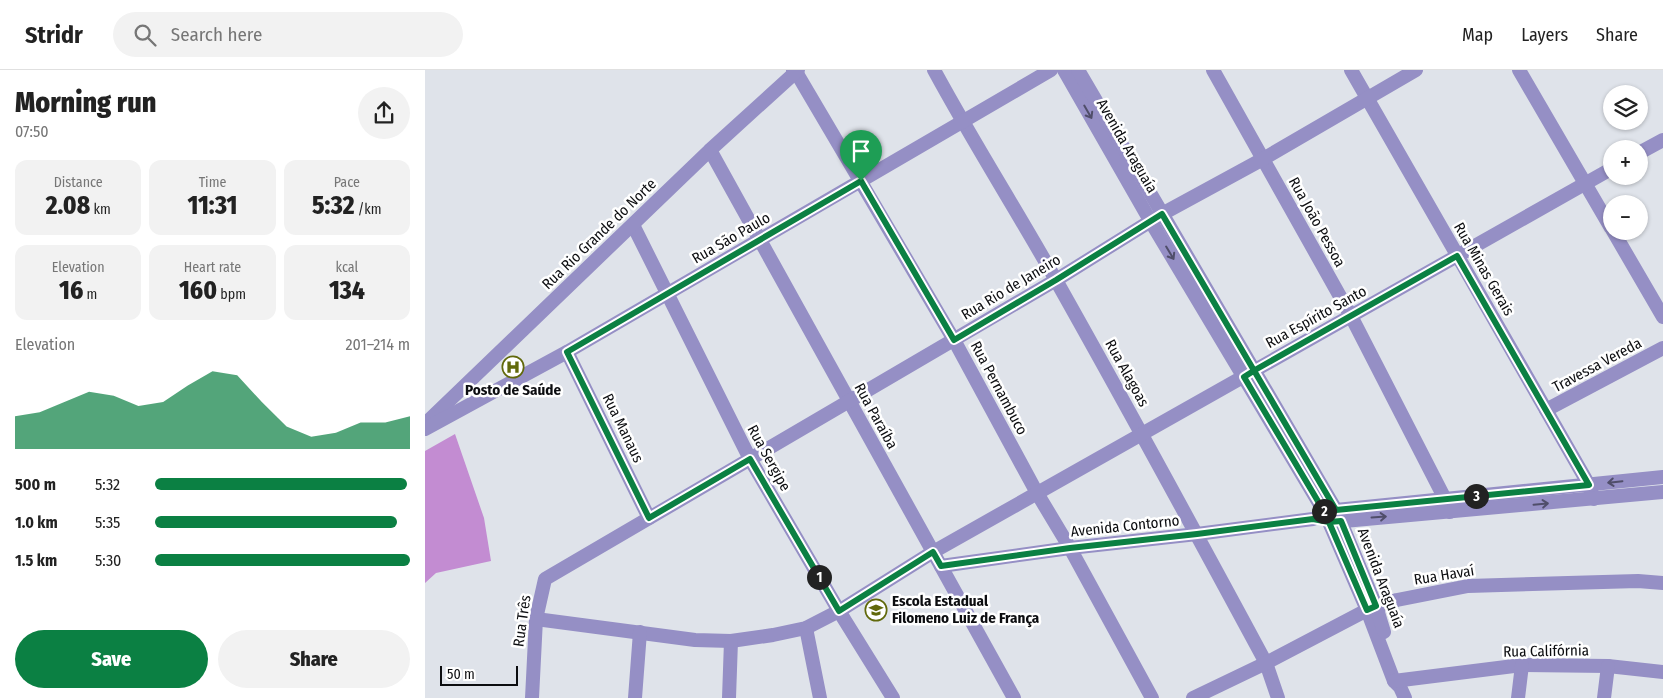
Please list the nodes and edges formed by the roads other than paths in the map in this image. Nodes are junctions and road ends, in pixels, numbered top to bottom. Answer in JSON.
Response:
{"nodes":[{"id":1,"x":796,"y":70,"type":"edge"},
{"id":2,"x":933,"y":70,"type":"edge"},
{"id":3,"x":1051,"y":70,"type":"edge"},
{"id":4,"x":1064,"y":70,"type":"edge"},
{"id":5,"x":1078,"y":70,"type":"edge"},
{"id":6,"x":1213,"y":70,"type":"edge"},
{"id":7,"x":1351,"y":70,"type":"edge"},
{"id":8,"x":1416,"y":70,"type":"edge"},
{"id":9,"x":1519,"y":70,"type":"edge"},
{"id":10,"x":1367,"y":98,"type":"junction"},
{"id":11,"x":963,"y":122,"type":"junction"},
{"id":12,"x":1663,"y":140,"type":"edge"},
{"id":13,"x":1648,"y":148,"type":"edge"},
{"id":14,"x":710,"y":150,"type":"junction"},
{"id":15,"x":1263,"y":159,"type":"junction"},
{"id":16,"x":1603,"y":174,"type":"edge"},
{"id":17,"x":861,"y":181,"type":"junction"},
{"id":18,"x":1585,"y":184,"type":"junction"},
{"id":19,"x":1603,"y":215,"type":"edge"},
{"id":20,"x":1157,"y":218,"type":"junction"},
{"id":21,"x":633,"y":225,"type":"junction"},
{"id":22,"x":760,"y":240,"type":"junction"},
{"id":23,"x":1618,"y":240,"type":"edge"},
{"id":24,"x":1457,"y":256,"type":"junction"},
{"id":25,"x":1056,"y":280,"type":"junction"},
{"id":26,"x":668,"y":293,"type":"junction"},
{"id":27,"x":1351,"y":316,"type":"junction"},
{"id":28,"x":1663,"y":317,"type":"edge"},
{"id":29,"x":954,"y":340,"type":"junction"},
{"id":30,"x":1663,"y":348,"type":"edge"},
{"id":31,"x":567,"y":352,"type":"junction"},
{"id":32,"x":1249,"y":373,"type":"junction"},
{"id":33,"x":849,"y":401,"type":"junction"},
{"id":34,"x":1546,"y":410,"type":"junction"},
{"id":35,"x":425,"y":423,"type":"edge"},
{"id":36,"x":425,"y":429,"type":"edge"},
{"id":37,"x":1142,"y":434,"type":"junction"},
{"id":38,"x":750,"y":459,"type":"junction"},
{"id":39,"x":1663,"y":477,"type":"edge"},
{"id":40,"x":1589,"y":485,"type":"junction"},
{"id":41,"x":1663,"y":492,"type":"edge"},
{"id":42,"x":1037,"y":493,"type":"junction"},
{"id":43,"x":1594,"y":499,"type":"junction"},
{"id":44,"x":1448,"y":505,"type":"junction"},
{"id":45,"x":1329,"y":517,"type":"junction"},
{"id":46,"x":649,"y":518,"type":"junction"},
{"id":47,"x":1197,"y":534,"type":"junction"},
{"id":48,"x":1070,"y":548,"type":"junction"},
{"id":49,"x":933,"y":552,"type":"junction"},
{"id":50,"x":941,"y":566,"type":"junction"},
{"id":51,"x":545,"y":579,"type":"joint"},
{"id":52,"x":1663,"y":583,"type":"edge"},
{"id":53,"x":1371,"y":608,"type":"junction"},
{"id":54,"x":839,"y":611,"type":"junction"},
{"id":55,"x":536,"y":619,"type":"junction"},
{"id":56,"x":806,"y":628,"type":"junction"},
{"id":57,"x":640,"y":632,"type":"junction"},
{"id":58,"x":731,"y":641,"type":"junction"},
{"id":59,"x":1267,"y":663,"type":"junction"},
{"id":60,"x":1522,"y":665,"type":"junction"},
{"id":61,"x":1608,"y":666,"type":"junction"},
{"id":62,"x":1663,"y":672,"type":"edge"},
{"id":63,"x":1400,"y":687,"type":"edge"},
{"id":64,"x":532,"y":698,"type":"edge"},
{"id":65,"x":635,"y":698,"type":"edge"},
{"id":66,"x":729,"y":698,"type":"edge"},
{"id":67,"x":820,"y":698,"type":"edge"},
{"id":68,"x":893,"y":698,"type":"edge"},
{"id":69,"x":1014,"y":698,"type":"edge"},
{"id":70,"x":1152,"y":698,"type":"edge"},
{"id":71,"x":1193,"y":698,"type":"edge"},
{"id":72,"x":1278,"y":698,"type":"edge"},
{"id":73,"x":1518,"y":698,"type":"edge"},
{"id":74,"x":1604,"y":698,"type":"edge"}],
"edges":[{"from":1,"to":14,"type":"street","name":"Rua Rio Grande do Norte"},
{"from":1,"to":17,"type":"street","name":"Rua Pernambuco"},
{"from":2,"to":11,"type":"street","name":"Rua Alagoas"},
{"from":3,"to":11,"type":"street","name":"Rua São Paulo"},
{"from":4,"to":20,"type":"street","name":"Avenida Araguaía","one_way":true},
{"from":5,"to":20,"type":"street","name":"Avenida Araguaía"},
{"from":6,"to":15,"type":"street","name":"Rua João Pessoa"},
{"from":7,"to":10,"type":"street","name":"Rua Minas Gerais"},
{"from":8,"to":10,"type":"street","name":"Rua Rio de Janeiro"},
{"from":9,"to":18,"type":"street"},
{"from":10,"to":15,"type":"street","name":"Rua Rio de Janeiro"},
{"from":10,"to":24,"type":"street","name":"Rua Minas Gerais"},
{"from":11,"to":17,"type":"street","name":"Rua São Paulo"},
{"from":11,"to":25,"type":"street","name":"Rua Alagoas"},
{"from":12,"to":13,"type":"street"},
{"from":14,"to":21,"type":"street","name":"Rua Rio Grande do Norte"},
{"from":14,"to":22,"type":"street","name":"Rua Paraíba"},
{"from":15,"to":20,"type":"street","name":"Rua Rio de Janeiro"},
{"from":15,"to":27,"type":"street","name":"Rua João Pessoa"},
{"from":16,"to":18,"type":"street","name":"Rua Espírito Santo"},
{"from":17,"to":22,"type":"street","name":"Rua São Paulo"},
{"from":17,"to":29,"type":"street","name":"Rua Pernambuco"},
{"from":18,"to":19,"type":"street"},
{"from":18,"to":24,"type":"street","name":"Rua Espírito Santo"},
{"from":20,"to":25,"type":"street","name":"Rua Rio de Janeiro"},
{"from":20,"to":32,"type":"street","name":"Avenida Araguaía"},
{"from":21,"to":26,"type":"street","name":"Rua Sergipe"},
{"from":21,"to":35,"type":"street","name":"Rua Rio Grande do Norte"},
{"from":22,"to":26,"type":"street","name":"Rua São Paulo"},
{"from":22,"to":33,"type":"street","name":"Rua Paraíba"},
{"from":23,"to":28,"type":"street"},
{"from":24,"to":27,"type":"street","name":"Rua Espírito Santo"},
{"from":24,"to":34,"type":"street","name":"Rua Minas Gerais"},
{"from":25,"to":29,"type":"street","name":"Rua Rio de Janeiro"},
{"from":25,"to":37,"type":"street","name":"Rua Alagoas"},
{"from":26,"to":31,"type":"street","name":"Rua São Paulo"},
{"from":26,"to":38,"type":"street","name":"Rua Sergipe"},
{"from":27,"to":32,"type":"street","name":"Rua Espírito Santo"},
{"from":27,"to":44,"type":"street","name":"Rua João Pessoa"},
{"from":29,"to":33,"type":"street","name":"Rua Rio de Janeiro"},
{"from":29,"to":42,"type":"street","name":"Rua Pernambuco"},
{"from":30,"to":34,"type":"street","name":"Travessa Vereda"},
{"from":31,"to":36,"type":"street","name":"Rua São Paulo"},
{"from":31,"to":46,"type":"street","name":"Rua Manaus"},
{"from":32,"to":37,"type":"street","name":"Rua Espírito Santo"},
{"from":32,"to":45,"type":"street","name":"Avenida Araguaía"},
{"from":33,"to":38,"type":"street","name":"Rua Rio de Janeiro"},
{"from":33,"to":49,"type":"street","name":"Rua Paraíba"},
{"from":34,"to":40,"type":"street","name":"Rua Minas Gerais"},
{"from":37,"to":42,"type":"street","name":"Rua Espírito Santo"},
{"from":37,"to":47,"type":"street","name":"Rua Alagoas"},
{"from":38,"to":46,"type":"street","name":"Rua Rio de Janeiro"},
{"from":38,"to":54,"type":"street","name":"Rua Sergipe"},
{"from":39,"to":40,"type":"street","name":"Avenida Contorno","one_way":true},
{"from":40,"to":43,"type":"street","name":"Rua Minas Gerais"},
{"from":40,"to":44,"type":"street","name":"Avenida Contorno"},
{"from":41,"to":43,"type":"street","name":"Avenida Contorno"},
{"from":42,"to":48,"type":"street","name":"Rua Pernambuco"},
{"from":42,"to":49,"type":"street","name":"Rua Espírito Santo"},
{"from":44,"to":43,"type":"street","name":"Avenida Contorno","one_way":true},
{"from":44,"to":45,"type":"street","name":"Avenida Contorno"},
{"from":45,"to":47,"type":"street","name":"Avenida Contorno"},
{"from":45,"to":53,"type":"street","name":"Avenida Araguaía"},
{"from":46,"to":51,"type":"street","name":"Rua Rio de Janeiro"},
{"from":47,"to":48,"type":"street","name":"Avenida Contorno"},
{"from":47,"to":59,"type":"street","name":"Rua Alagoas"},
{"from":48,"to":50,"type":"street","name":"Avenida Contorno"},
{"from":48,"to":70,"type":"street","name":"Rua Pernambuco"},
{"from":49,"to":50,"type":"street","name":"Rua Paraíba"},
{"from":49,"to":54,"type":"street","name":"Rua Espírito Santo"},
{"from":50,"to":69,"type":"street","name":"Rua Paraíba"},
{"from":51,"to":55,"type":"street","name":"Rua Três"},
{"from":52,"to":53,"type":"street","name":"Rua Havaí"},
{"from":53,"to":59,"type":"street","name":"Rua Havaí"},
{"from":53,"to":63,"type":"street","name":"Avenida Araguaía"},
{"from":54,"to":56,"type":"street","name":"Rua Espírito Santo"},
{"from":54,"to":68,"type":"street","name":"Rua Sergipe"},
{"from":55,"to":57,"type":"street","name":"Rua Espírito Santo"},
{"from":55,"to":64,"type":"street","name":"Rua Três"},
{"from":56,"to":58,"type":"street","name":"Rua Espírito Santo"},
{"from":56,"to":67,"type":"street"},
{"from":57,"to":58,"type":"street","name":"Rua Espírito Santo"},
{"from":57,"to":65,"type":"street"},
{"from":58,"to":66,"type":"street"},
{"from":59,"to":71,"type":"street","name":"Rua Havaí"},
{"from":59,"to":72,"type":"street","name":"Rua Alagoas"},
{"from":60,"to":61,"type":"street","name":"Rua Califórnia"},
{"from":60,"to":63,"type":"street","name":"Rua Califórnia"},
{"from":60,"to":73,"type":"street"},
{"from":61,"to":62,"type":"street","name":"Rua Califórnia"},
{"from":61,"to":74,"type":"street"}]}
